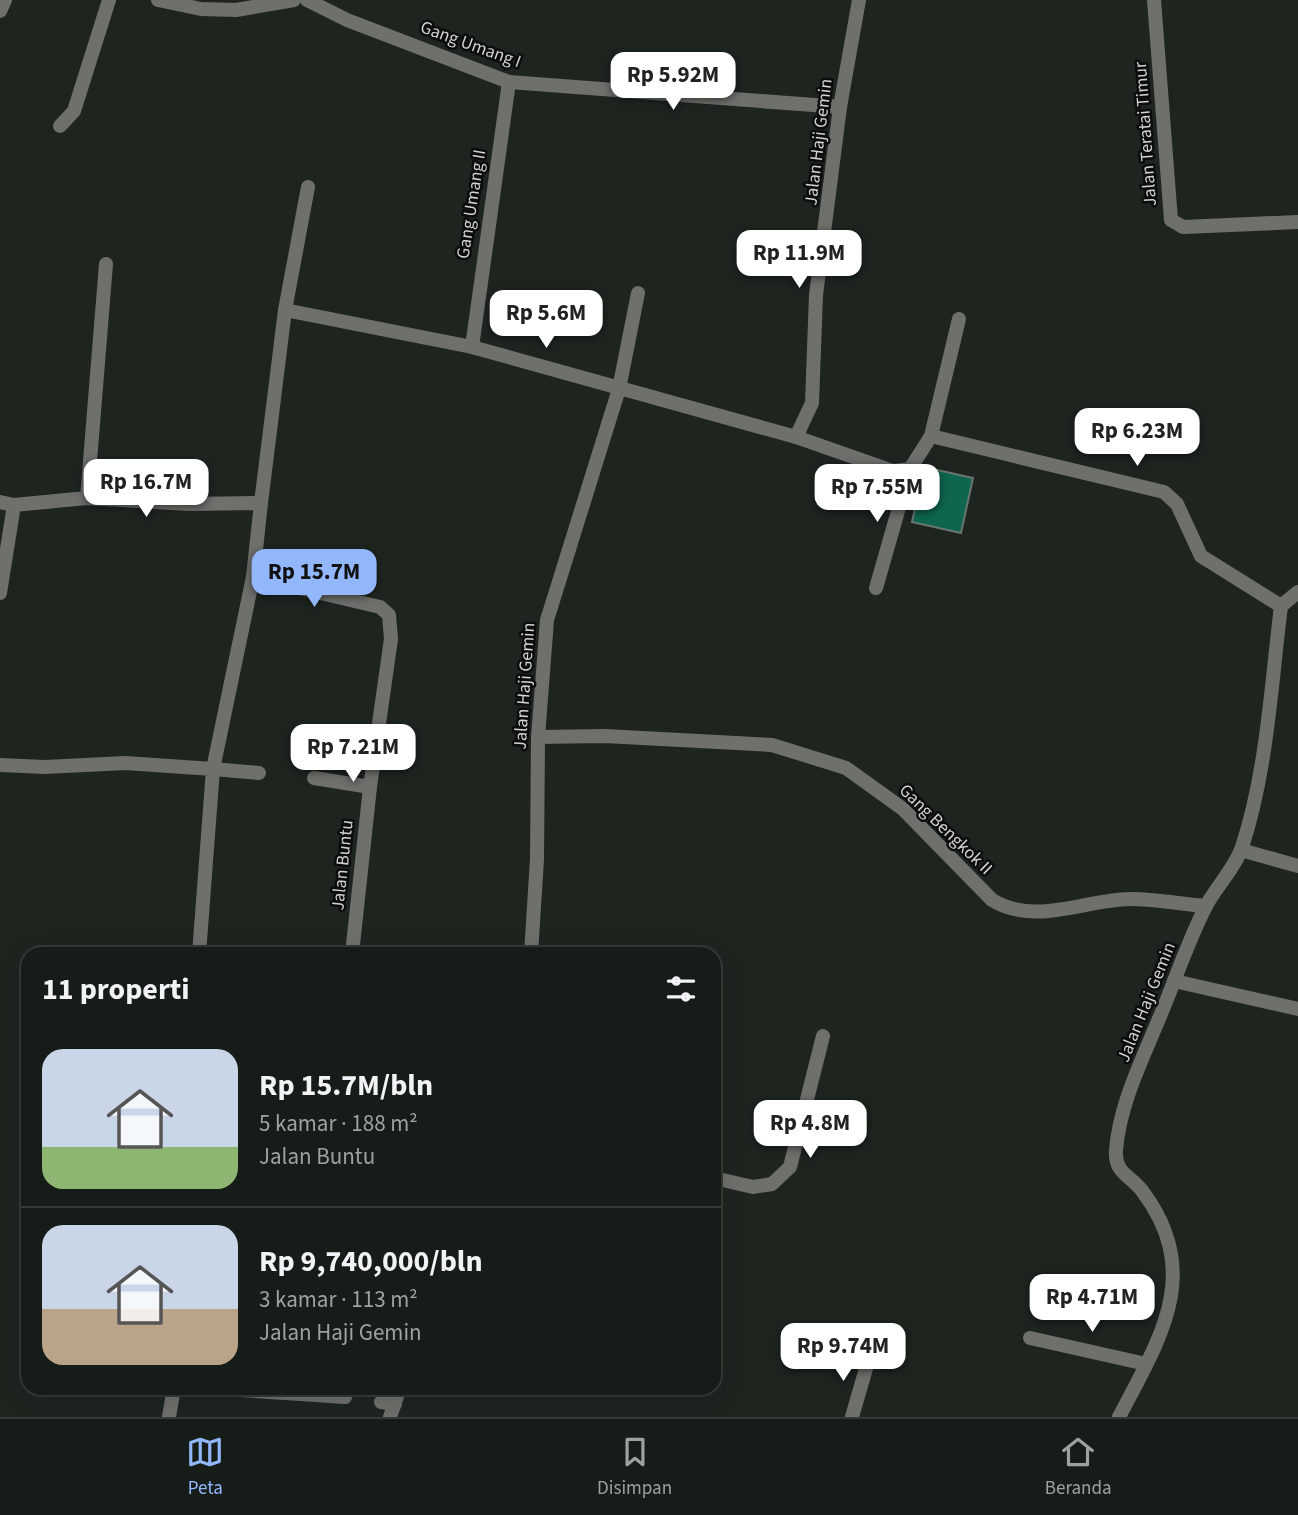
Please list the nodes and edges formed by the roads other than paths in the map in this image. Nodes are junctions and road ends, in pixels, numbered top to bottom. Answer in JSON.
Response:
{"nodes":[{"id":1,"x":5,"y":0,"type":"edge"},
{"id":2,"x":109,"y":0,"type":"edge"},
{"id":3,"x":158,"y":0,"type":"edge"},
{"id":4,"x":294,"y":0,"type":"edge"},
{"id":5,"x":307,"y":0,"type":"edge"},
{"id":6,"x":859,"y":0,"type":"edge"},
{"id":7,"x":1154,"y":0,"type":"edge"},
{"id":8,"x":0,"y":11,"type":"edge"},
{"id":9,"x":509,"y":82,"type":"junction"},
{"id":10,"x":840,"y":107,"type":"junction"},
{"id":11,"x":60,"y":126,"type":"dead end"},
{"id":12,"x":308,"y":187,"type":"dead end"},
{"id":13,"x":1298,"y":222,"type":"edge"},
{"id":14,"x":106,"y":264,"type":"dead end"},
{"id":15,"x":638,"y":293,"type":"dead end"},
{"id":16,"x":285,"y":310,"type":"junction"},
{"id":17,"x":959,"y":319,"type":"dead end"},
{"id":18,"x":472,"y":347,"type":"junction"},
{"id":19,"x":619,"y":389,"type":"junction"},
{"id":20,"x":930,"y":436,"type":"junction"},
{"id":21,"x":796,"y":437,"type":"junction"},
{"id":22,"x":910,"y":469,"type":"junction"},
{"id":23,"x":87,"y":498,"type":"junction"},
{"id":24,"x":261,"y":503,"type":"junction"},
{"id":25,"x":7,"y":504,"type":"edge"},
{"id":26,"x":253,"y":577,"type":"junction"},
{"id":27,"x":876,"y":588,"type":"dead end"},
{"id":28,"x":1298,"y":592,"type":"edge"},
{"id":29,"x":0,"y":593,"type":"edge"},
{"id":30,"x":1281,"y":606,"type":"junction"},
{"id":31,"x":538,"y":737,"type":"junction"},
{"id":32,"x":0,"y":765,"type":"edge"},
{"id":33,"x":213,"y":769,"type":"junction"},
{"id":34,"x":259,"y":773,"type":"dead end"},
{"id":35,"x":314,"y":778,"type":"dead end"},
{"id":36,"x":370,"y":787,"type":"junction"},
{"id":37,"x":1241,"y":850,"type":"junction"},
{"id":38,"x":1298,"y":866,"type":"edge"},
{"id":39,"x":1206,"y":906,"type":"junction"},
{"id":40,"x":200,"y":947,"type":"edge"},
{"id":41,"x":353,"y":947,"type":"edge"},
{"id":42,"x":531,"y":947,"type":"edge"},
{"id":43,"x":1174,"y":981,"type":"junction"},
{"id":44,"x":1298,"y":1009,"type":"edge"},
{"id":45,"x":823,"y":1036,"type":"dead end"},
{"id":46,"x":721,"y":1180,"type":"edge"},
{"id":47,"x":1030,"y":1338,"type":"dead end"},
{"id":48,"x":869,"y":1358,"type":"dead end"},
{"id":49,"x":1146,"y":1364,"type":"junction"},
{"id":50,"x":173,"y":1395,"type":"edge"},
{"id":51,"x":315,"y":1395,"type":"edge"},
{"id":52,"x":346,"y":1395,"type":"edge"},
{"id":53,"x":170,"y":1417,"type":"edge"},
{"id":54,"x":852,"y":1417,"type":"edge"},
{"id":55,"x":1119,"y":1417,"type":"edge"}],
"edges":[{"from":1,"to":8,"type":"street"},
{"from":2,"to":11,"type":"street"},
{"from":3,"to":4,"type":"street"},
{"from":5,"to":9,"type":"street","name":"Gang Umang I"},
{"from":6,"to":10,"type":"street","name":"Jalan Haji Gemin"},
{"from":7,"to":13,"type":"street","name":"Jalan Teratai Timur"},
{"from":9,"to":10,"type":"street","name":"Gang Umang I"},
{"from":9,"to":18,"type":"street","name":"Gang Umang II"},
{"from":10,"to":21,"type":"street","name":"Jalan Haji Gemin"},
{"from":12,"to":16,"type":"street"},
{"from":14,"to":23,"type":"street"},
{"from":15,"to":19,"type":"street","name":"Jalan Haji Gemin"},
{"from":16,"to":18,"type":"street"},
{"from":16,"to":24,"type":"street"},
{"from":17,"to":20,"type":"street"},
{"from":18,"to":19,"type":"street"},
{"from":19,"to":21,"type":"street"},
{"from":19,"to":31,"type":"street","name":"Jalan Haji Gemin"},
{"from":20,"to":22,"type":"street"},
{"from":20,"to":30,"type":"street"},
{"from":21,"to":22,"type":"street"},
{"from":22,"to":27,"type":"street"},
{"from":23,"to":24,"type":"street"},
{"from":23,"to":25,"type":"street"},
{"from":24,"to":26,"type":"street"},
{"from":25,"to":29,"type":"street"},
{"from":26,"to":33,"type":"street"},
{"from":26,"to":36,"type":"street","name":"Jalan Buntu"},
{"from":28,"to":30,"type":"street"},
{"from":30,"to":37,"type":"street","name":"Jalan Haji Gemin"},
{"from":31,"to":39,"type":"street","name":"Gang Bengkok II"},
{"from":31,"to":42,"type":"street","name":"Jalan Haji Gemin"},
{"from":32,"to":33,"type":"street"},
{"from":33,"to":34,"type":"street"},
{"from":33,"to":40,"type":"street"},
{"from":35,"to":36,"type":"street"},
{"from":36,"to":41,"type":"street","name":"Jalan Buntu"},
{"from":37,"to":38,"type":"street"},
{"from":37,"to":39,"type":"street","name":"Jalan Haji Gemin"},
{"from":39,"to":43,"type":"street","name":"Jalan Haji Gemin"},
{"from":43,"to":44,"type":"street"},
{"from":43,"to":49,"type":"street","name":"Jalan Haji Gemin"},
{"from":45,"to":46,"type":"street"},
{"from":47,"to":49,"type":"street"},
{"from":48,"to":54,"type":"street"},
{"from":49,"to":55,"type":"street","name":"Jalan Haji Gemin"},
{"from":50,"to":53,"type":"street"},
{"from":51,"to":52,"type":"street"}]}
